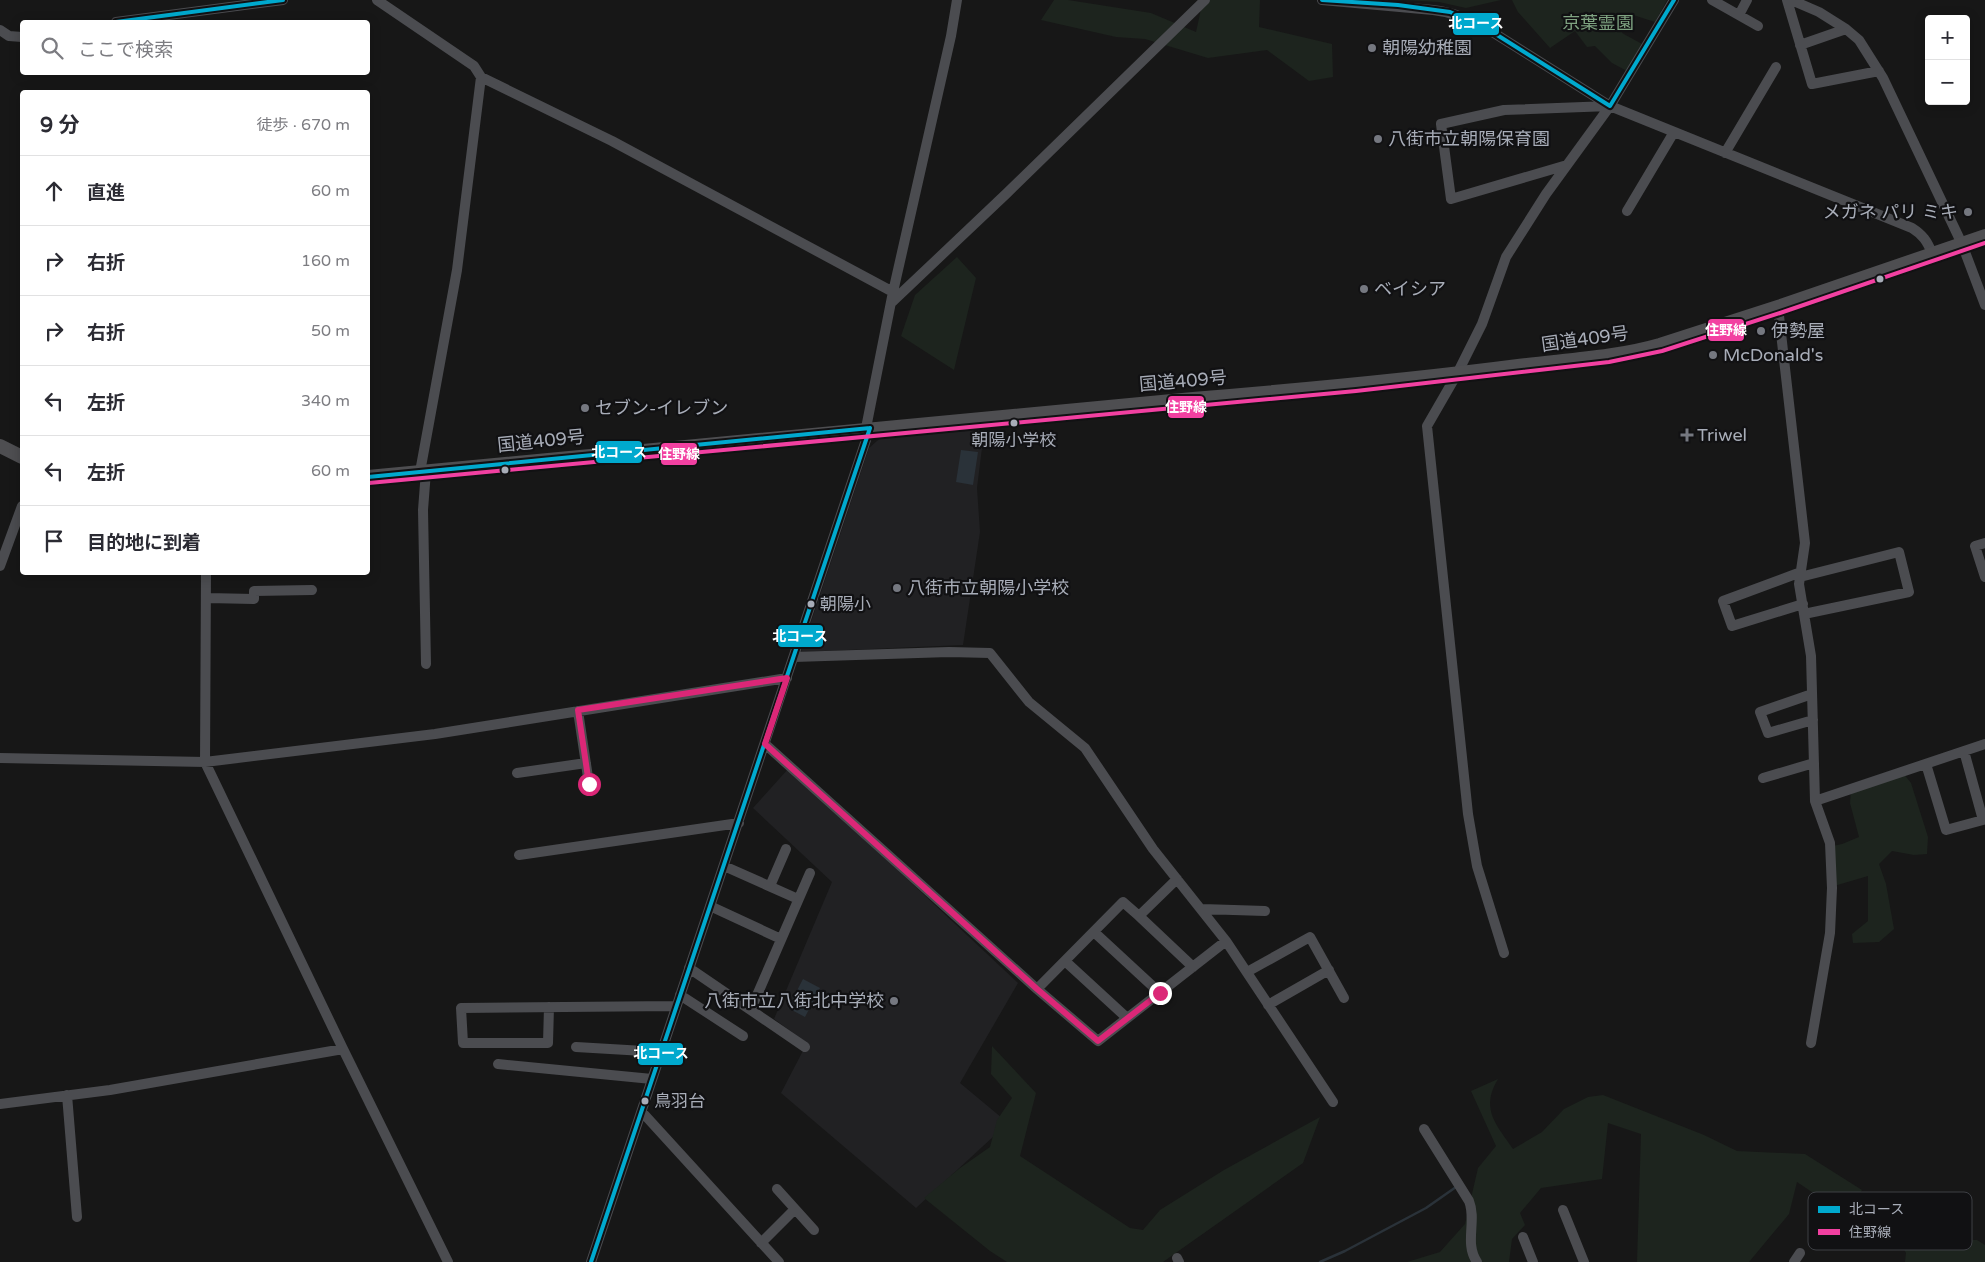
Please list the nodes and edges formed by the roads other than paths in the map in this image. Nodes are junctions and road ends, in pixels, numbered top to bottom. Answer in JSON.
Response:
{"nodes":[{"id":1,"x":283,"y":0,"type":"edge"},
{"id":2,"x":377,"y":0,"type":"edge"},
{"id":3,"x":957,"y":0,"type":"edge"},
{"id":4,"x":1205,"y":0,"type":"edge"},
{"id":5,"x":1322,"y":0,"type":"edge"},
{"id":6,"x":1674,"y":0,"type":"edge"},
{"id":7,"x":1712,"y":0,"type":"edge"},
{"id":8,"x":1747,"y":0,"type":"edge"},
{"id":9,"x":1787,"y":0,"type":"edge"},
{"id":10,"x":1792,"y":0,"type":"edge"},
{"id":11,"x":1739,"y":15,"type":"junction"},
{"id":12,"x":131,"y":20,"type":"edge"},
{"id":13,"x":1758,"y":26,"type":"dead end"},
{"id":14,"x":1846,"y":29,"type":"junction"},
{"id":15,"x":0,"y":30,"type":"edge"},
{"id":16,"x":20,"y":37,"type":"edge"},
{"id":17,"x":1800,"y":45,"type":"junction"},
{"id":18,"x":1776,"y":66,"type":"dead end"},
{"id":19,"x":1879,"y":72,"type":"junction"},
{"id":20,"x":482,"y":76,"type":"junction"},
{"id":21,"x":1610,"y":106,"type":"junction"},
{"id":22,"x":1674,"y":132,"type":"junction"},
{"id":23,"x":1726,"y":153,"type":"junction"},
{"id":24,"x":1567,"y":165,"type":"junction"},
{"id":25,"x":1627,"y":211,"type":"dead end"},
{"id":26,"x":1985,"y":236,"type":"edge"},
{"id":27,"x":1962,"y":244,"type":"junction"},
{"id":28,"x":1932,"y":253,"type":"junction"},
{"id":29,"x":892,"y":297,"type":"junction"},
{"id":30,"x":1985,"y":305,"type":"edge"},
{"id":31,"x":1778,"y":307,"type":"junction"},
{"id":32,"x":1457,"y":374,"type":"junction"},
{"id":33,"x":868,"y":428,"type":"junction"},
{"id":34,"x":0,"y":446,"type":"edge"},
{"id":35,"x":20,"y":456,"type":"edge"},
{"id":36,"x":423,"y":471,"type":"junction"},
{"id":37,"x":370,"y":477,"type":"edge"},
{"id":38,"x":20,"y":511,"type":"edge"},
{"id":39,"x":1985,"y":542,"type":"edge"},
{"id":40,"x":0,"y":566,"type":"edge"},
{"id":41,"x":206,"y":575,"type":"edge"},
{"id":42,"x":1800,"y":575,"type":"junction"},
{"id":43,"x":1985,"y":577,"type":"edge"},
{"id":44,"x":312,"y":590,"type":"dead end"},
{"id":45,"x":207,"y":598,"type":"junction"},
{"id":46,"x":1803,"y":609,"type":"junction"},
{"id":47,"x":794,"y":658,"type":"junction"},
{"id":48,"x":426,"y":664,"type":"dead end"},
{"id":49,"x":787,"y":678,"type":"junction"},
{"id":50,"x":1812,"y":694,"type":"junction"},
{"id":51,"x":578,"y":710,"type":"junction"},
{"id":52,"x":1812,"y":720,"type":"junction"},
{"id":53,"x":765,"y":744,"type":"junction"},
{"id":54,"x":1985,"y":744,"type":"edge"},
{"id":55,"x":1964,"y":751,"type":"junction"},
{"id":56,"x":0,"y":758,"type":"edge"},
{"id":57,"x":205,"y":762,"type":"junction"},
{"id":58,"x":1814,"y":762,"type":"junction"},
{"id":59,"x":586,"y":763,"type":"junction"},
{"id":60,"x":1926,"y":764,"type":"junction"},
{"id":61,"x":517,"y":773,"type":"dead end"},
{"id":62,"x":1763,"y":778,"type":"dead end"},
{"id":63,"x":589,"y":784,"type":"dead end"},
{"id":64,"x":1815,"y":800,"type":"junction"},
{"id":65,"x":738,"y":823,"type":"junction"},
{"id":66,"x":786,"y":849,"type":"dead end"},
{"id":67,"x":519,"y":855,"type":"dead end"},
{"id":68,"x":724,"y":866,"type":"junction"},
{"id":69,"x":810,"y":872,"type":"dead end"},
{"id":70,"x":1176,"y":879,"type":"junction"},
{"id":71,"x":770,"y":886,"type":"junction"},
{"id":72,"x":798,"y":899,"type":"junction"},
{"id":73,"x":710,"y":906,"type":"junction"},
{"id":74,"x":1202,"y":910,"type":"junction"},
{"id":75,"x":1265,"y":911,"type":"dead end"},
{"id":76,"x":1139,"y":916,"type":"junction"},
{"id":77,"x":1094,"y":932,"type":"junction"},
{"id":78,"x":781,"y":939,"type":"junction"},
{"id":79,"x":1226,"y":941,"type":"junction"},
{"id":80,"x":1504,"y":953,"type":"dead end"},
{"id":81,"x":1065,"y":961,"type":"junction"},
{"id":82,"x":1193,"y":967,"type":"junction"},
{"id":83,"x":689,"y":968,"type":"junction"},
{"id":84,"x":1328,"y":970,"type":"junction"},
{"id":85,"x":1247,"y":972,"type":"junction"},
{"id":86,"x":1037,"y":989,"type":"junction"},
{"id":87,"x":1160,"y":993,"type":"junction"},
{"id":88,"x":680,"y":994,"type":"junction"},
{"id":89,"x":1344,"y":998,"type":"dead end"},
{"id":90,"x":1268,"y":1005,"type":"junction"},
{"id":91,"x":676,"y":1006,"type":"junction"},
{"id":92,"x":549,"y":1007,"type":"junction"},
{"id":93,"x":750,"y":1009,"type":"junction"},
{"id":94,"x":1128,"y":1018,"type":"junction"},
{"id":95,"x":744,"y":1036,"type":"dead end"},
{"id":96,"x":1811,"y":1043,"type":"dead end"},
{"id":97,"x":576,"y":1047,"type":"dead end"},
{"id":98,"x":805,"y":1047,"type":"dead end"},
{"id":99,"x":343,"y":1049,"type":"junction"},
{"id":100,"x":661,"y":1052,"type":"junction"},
{"id":101,"x":498,"y":1064,"type":"dead end"},
{"id":102,"x":652,"y":1079,"type":"junction"},
{"id":103,"x":66,"y":1095,"type":"junction"},
{"id":104,"x":1333,"y":1102,"type":"dead end"},
{"id":105,"x":0,"y":1104,"type":"edge"},
{"id":106,"x":642,"y":1112,"type":"junction"},
{"id":107,"x":1424,"y":1128,"type":"dead end"},
{"id":108,"x":777,"y":1189,"type":"dead end"},
{"id":109,"x":796,"y":1209,"type":"junction"},
{"id":110,"x":1563,"y":1210,"type":"dead end"},
{"id":111,"x":77,"y":1217,"type":"dead end"},
{"id":112,"x":814,"y":1230,"type":"dead end"},
{"id":113,"x":1523,"y":1237,"type":"dead end"},
{"id":114,"x":761,"y":1243,"type":"junction"},
{"id":115,"x":448,"y":1262,"type":"edge"},
{"id":116,"x":591,"y":1262,"type":"edge"},
{"id":117,"x":779,"y":1262,"type":"edge"},
{"id":118,"x":1477,"y":1262,"type":"edge"},
{"id":119,"x":1533,"y":1262,"type":"edge"},
{"id":120,"x":1584,"y":1262,"type":"edge"}],
"edges":[{"from":1,"to":12,"type":"street"},
{"from":2,"to":20,"type":"street"},
{"from":3,"to":29,"type":"street"},
{"from":4,"to":29,"type":"street"},
{"from":5,"to":21,"type":"street"},
{"from":6,"to":21,"type":"street"},
{"from":7,"to":11,"type":"street"},
{"from":8,"to":11,"type":"street"},
{"from":9,"to":17,"type":"street"},
{"from":10,"to":14,"type":"street"},
{"from":11,"to":13,"type":"street"},
{"from":14,"to":17,"type":"street"},
{"from":14,"to":19,"type":"street"},
{"from":15,"to":16,"type":"street"},
{"from":17,"to":19,"type":"street"},
{"from":18,"to":23,"type":"street"},
{"from":19,"to":27,"type":"street"},
{"from":20,"to":29,"type":"street"},
{"from":20,"to":36,"type":"street"},
{"from":21,"to":22,"type":"street"},
{"from":21,"to":24,"type":"street"},
{"from":21,"to":24,"type":"street"},
{"from":22,"to":23,"type":"street"},
{"from":22,"to":25,"type":"street"},
{"from":23,"to":28,"type":"street"},
{"from":24,"to":32,"type":"street"},
{"from":26,"to":27,"type":"highway","name":"国道409号"},
{"from":27,"to":28,"type":"highway","name":"国道409号"},
{"from":27,"to":30,"type":"street"},
{"from":28,"to":31,"type":"highway","name":"国道409号"},
{"from":29,"to":33,"type":"street"},
{"from":31,"to":32,"type":"highway","name":"国道409号"},
{"from":31,"to":42,"type":"street"},
{"from":32,"to":33,"type":"highway","name":"国道409号"},
{"from":32,"to":80,"type":"street"},
{"from":33,"to":36,"type":"highway","name":"国道409号"},
{"from":33,"to":47,"type":"street"},
{"from":34,"to":35,"type":"highway"},
{"from":36,"to":37,"type":"highway","name":"国道409号"},
{"from":36,"to":48,"type":"street"},
{"from":38,"to":40,"type":"street"},
{"from":39,"to":43,"type":"street"},
{"from":41,"to":45,"type":"street"},
{"from":42,"to":46,"type":"street"},
{"from":42,"to":46,"type":"street"},
{"from":42,"to":46,"type":"street"},
{"from":44,"to":45,"type":"street"},
{"from":45,"to":57,"type":"street"},
{"from":46,"to":50,"type":"street"},
{"from":47,"to":49,"type":"street"},
{"from":47,"to":70,"type":"street"},
{"from":49,"to":51,"type":"street"},
{"from":49,"to":53,"type":"street"},
{"from":50,"to":52,"type":"street"},
{"from":50,"to":52,"type":"street"},
{"from":51,"to":57,"type":"street"},
{"from":51,"to":59,"type":"street"},
{"from":52,"to":58,"type":"street"},
{"from":53,"to":65,"type":"street"},
{"from":53,"to":86,"type":"street"},
{"from":54,"to":55,"type":"street"},
{"from":55,"to":60,"type":"street"},
{"from":55,"to":60,"type":"street"},
{"from":56,"to":57,"type":"street"},
{"from":57,"to":99,"type":"street"},
{"from":58,"to":62,"type":"street"},
{"from":58,"to":64,"type":"street"},
{"from":59,"to":61,"type":"street"},
{"from":59,"to":63,"type":"street"},
{"from":60,"to":64,"type":"street"},
{"from":64,"to":96,"type":"street"},
{"from":65,"to":67,"type":"street"},
{"from":65,"to":68,"type":"street"},
{"from":66,"to":71,"type":"street"},
{"from":68,"to":71,"type":"street"},
{"from":68,"to":73,"type":"street"},
{"from":69,"to":72,"type":"street"},
{"from":70,"to":74,"type":"street"},
{"from":70,"to":76,"type":"street"},
{"from":71,"to":72,"type":"street"},
{"from":72,"to":78,"type":"street"},
{"from":73,"to":78,"type":"street"},
{"from":73,"to":83,"type":"street"},
{"from":74,"to":75,"type":"street"},
{"from":74,"to":79,"type":"street"},
{"from":76,"to":77,"type":"street"},
{"from":76,"to":82,"type":"street"},
{"from":77,"to":81,"type":"street"},
{"from":77,"to":87,"type":"street"},
{"from":78,"to":93,"type":"street"},
{"from":79,"to":82,"type":"street"},
{"from":79,"to":85,"type":"street"},
{"from":81,"to":86,"type":"street"},
{"from":81,"to":94,"type":"street"},
{"from":82,"to":87,"type":"street"},
{"from":83,"to":88,"type":"street"},
{"from":83,"to":93,"type":"street"},
{"from":84,"to":85,"type":"street"},
{"from":84,"to":89,"type":"street"},
{"from":84,"to":90,"type":"street"},
{"from":85,"to":90,"type":"street"},
{"from":86,"to":94,"type":"street"},
{"from":87,"to":94,"type":"street"},
{"from":88,"to":91,"type":"street"},
{"from":88,"to":95,"type":"street"},
{"from":90,"to":104,"type":"street"},
{"from":91,"to":92,"type":"street"},
{"from":91,"to":100,"type":"street"},
{"from":92,"to":92,"type":"street"},
{"from":93,"to":98,"type":"street"},
{"from":97,"to":100,"type":"street"},
{"from":99,"to":103,"type":"street"},
{"from":99,"to":115,"type":"street"},
{"from":100,"to":102,"type":"street"},
{"from":101,"to":102,"type":"street"},
{"from":102,"to":106,"type":"street"},
{"from":103,"to":105,"type":"street"},
{"from":103,"to":111,"type":"street"},
{"from":106,"to":114,"type":"street"},
{"from":106,"to":116,"type":"street"},
{"from":107,"to":118,"type":"street"},
{"from":108,"to":109,"type":"street"},
{"from":109,"to":112,"type":"street"},
{"from":109,"to":114,"type":"street"},
{"from":110,"to":120,"type":"street"},
{"from":113,"to":119,"type":"street"},
{"from":114,"to":117,"type":"street"}]}
